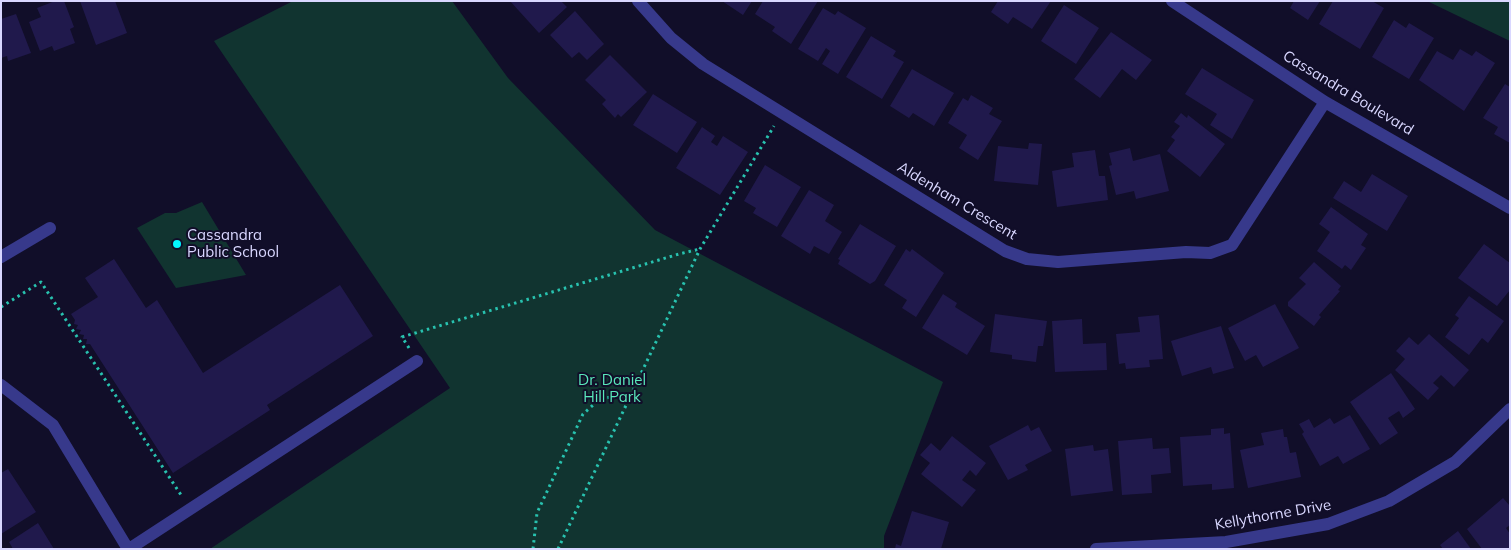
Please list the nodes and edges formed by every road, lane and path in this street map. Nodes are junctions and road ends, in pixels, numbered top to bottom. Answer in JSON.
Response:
{"nodes":[{"id":1,"x":638,"y":1,"type":"edge"},
{"id":2,"x":1172,"y":1,"type":"edge"},
{"id":3,"x":1326,"y":102,"type":"junction"},
{"id":4,"x":781,"y":112,"type":"junction"},
{"id":5,"x":1510,"y":208,"type":"edge"},
{"id":6,"x":50,"y":228,"type":"dead end"},
{"id":7,"x":700,"y":249,"type":"junction"},
{"id":8,"x":1,"y":258,"type":"edge"},
{"id":9,"x":1,"y":306,"type":"edge"},
{"id":10,"x":417,"y":361,"type":"joint"},
{"id":11,"x":1,"y":386,"type":"edge"},
{"id":12,"x":629,"y":399,"type":"junction"},
{"id":13,"x":1510,"y":409,"type":"edge"},
{"id":14,"x":189,"y":508,"type":"junction"},
{"id":15,"x":128,"y":549,"type":"edge"},
{"id":16,"x":533,"y":549,"type":"edge"},
{"id":17,"x":558,"y":549,"type":"edge"},
{"id":18,"x":1096,"y":549,"type":"edge"}],
"edges":[{"from":1,"to":4,"type":"street","name":"Aldenham Crescent"},
{"from":2,"to":3,"type":"street","name":"Cassandra Boulevard"},
{"from":3,"to":4,"type":"street","name":"Aldenham Crescent"},
{"from":3,"to":5,"type":"street","name":"Cassandra Boulevard"},
{"from":4,"to":7,"type":"path"},
{"from":6,"to":8,"type":"street"},
{"from":7,"to":10,"type":"path"},
{"from":7,"to":12,"type":"path"},
{"from":9,"to":14,"type":"path"},
{"from":10,"to":14,"type":"street"},
{"from":11,"to":15,"type":"street"},
{"from":12,"to":16,"type":"path"},
{"from":12,"to":17,"type":"path"},
{"from":13,"to":18,"type":"street","name":"Kellythorne Drive"},
{"from":14,"to":15,"type":"street"}]}
